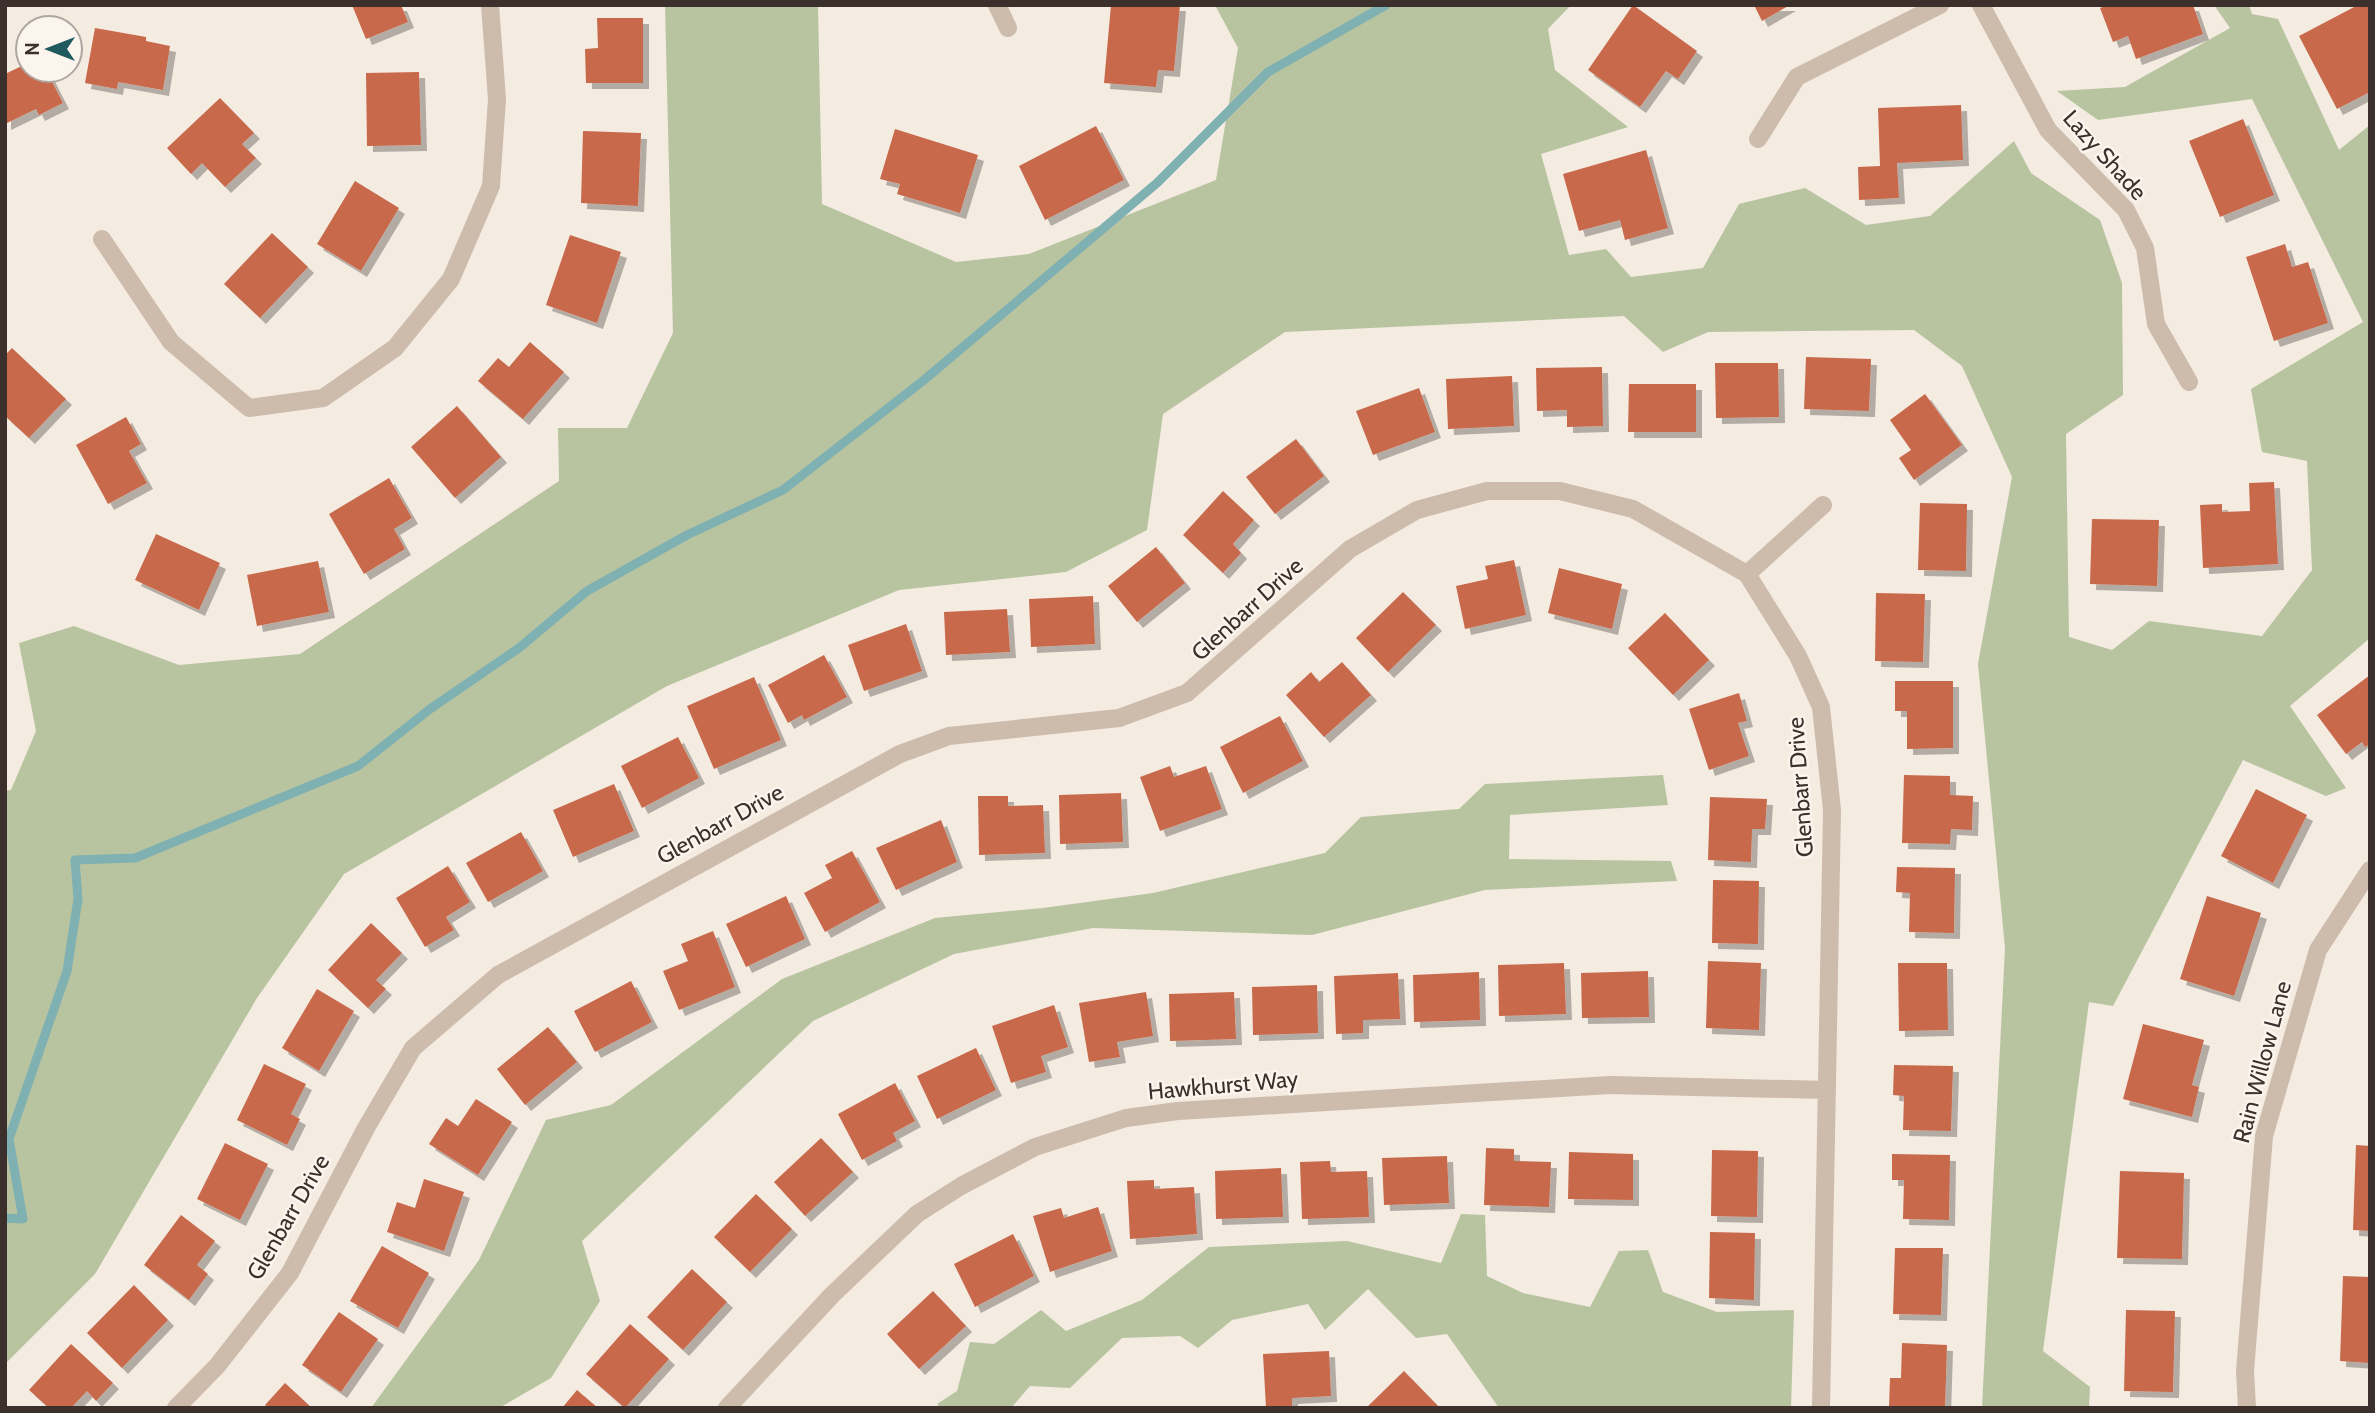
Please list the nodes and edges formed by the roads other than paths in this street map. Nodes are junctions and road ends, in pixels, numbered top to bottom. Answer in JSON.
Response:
{"nodes":[{"id":1,"x":490,"y":5,"type":"edge"},
{"id":2,"x":997,"y":5,"type":"edge"},
{"id":3,"x":1941,"y":5,"type":"edge"},
{"id":4,"x":1981,"y":5,"type":"edge"},
{"id":5,"x":1008,"y":29,"type":"dead end"},
{"id":6,"x":1758,"y":139,"type":"dead end"},
{"id":7,"x":102,"y":239,"type":"dead end"},
{"id":8,"x":2189,"y":382,"type":"dead end"},
{"id":9,"x":1823,"y":505,"type":"dead end"},
{"id":10,"x":1747,"y":574,"type":"junction"},
{"id":11,"x":2370,"y":870,"type":"edge"},
{"id":12,"x":1827,"y":1090,"type":"junction"},
{"id":13,"x":176,"y":1408,"type":"edge"},
{"id":14,"x":727,"y":1408,"type":"edge"},
{"id":15,"x":1821,"y":1408,"type":"edge"},
{"id":16,"x":2247,"y":1408,"type":"edge"}],
"edges":[{"from":1,"to":7,"type":"street"},
{"from":2,"to":5,"type":"street"},
{"from":3,"to":6,"type":"street"},
{"from":4,"to":8,"type":"street","name":"Lazy Shade"},
{"from":9,"to":10,"type":"street"},
{"from":10,"to":12,"type":"street","name":"Glenbarr Drive"},
{"from":10,"to":13,"type":"street","name":"Glenbarr Drive"},
{"from":11,"to":16,"type":"street","name":"Rain Willow Lane"},
{"from":12,"to":14,"type":"street","name":"Hawkhurst Way"},
{"from":12,"to":15,"type":"street","name":"Glenbarr Drive"}]}
